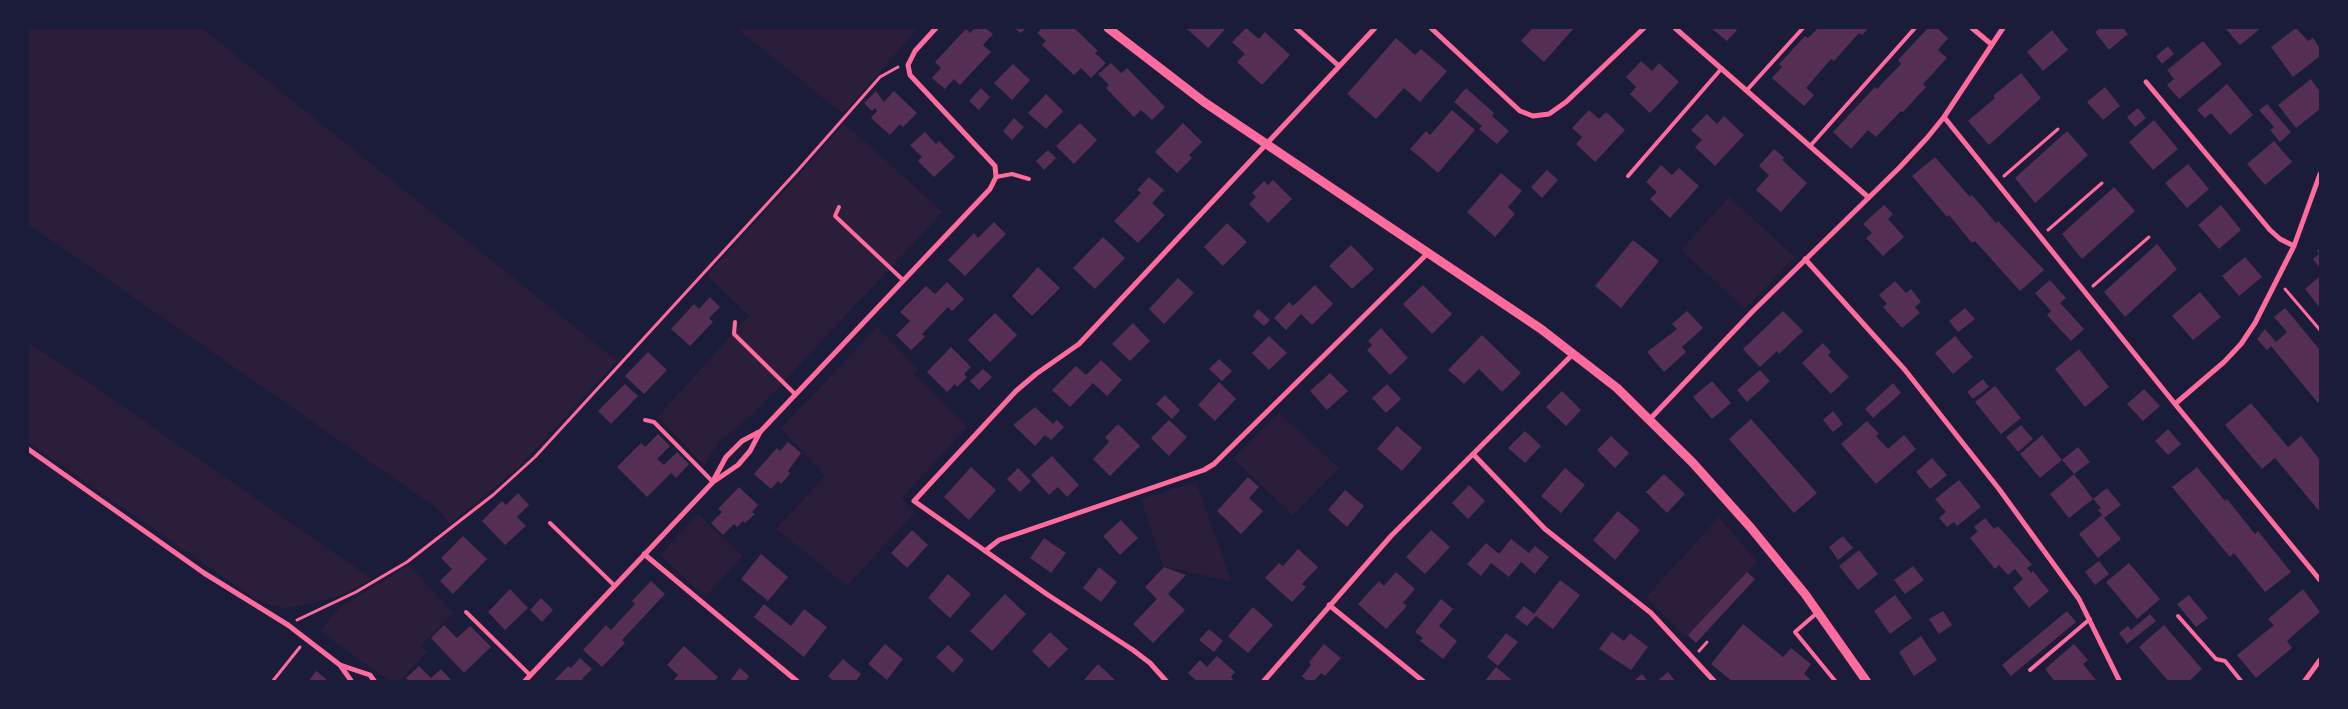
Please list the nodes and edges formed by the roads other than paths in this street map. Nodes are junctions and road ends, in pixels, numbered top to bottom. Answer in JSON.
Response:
{"nodes":[{"id":1,"x":936,"y":28,"type":"edge"},
{"id":2,"x":1108,"y":28,"type":"edge"},
{"id":3,"x":1296,"y":28,"type":"edge"},
{"id":4,"x":1375,"y":28,"type":"edge"},
{"id":5,"x":1431,"y":28,"type":"edge"},
{"id":6,"x":1644,"y":28,"type":"edge"},
{"id":7,"x":1676,"y":28,"type":"edge"},
{"id":8,"x":1803,"y":28,"type":"edge"},
{"id":9,"x":1916,"y":28,"type":"edge"},
{"id":10,"x":1972,"y":28,"type":"edge"},
{"id":11,"x":2003,"y":28,"type":"edge"},
{"id":12,"x":1991,"y":44,"type":"junction"},
{"id":13,"x":1339,"y":66,"type":"junction"},
{"id":14,"x":1722,"y":68,"type":"junction"},
{"id":15,"x":2146,"y":82,"type":"dead end"},
{"id":16,"x":1747,"y":90,"type":"junction"},
{"id":17,"x":1944,"y":117,"type":"junction"},
{"id":18,"x":1264,"y":143,"type":"junction"},
{"id":19,"x":1811,"y":145,"type":"junction"},
{"id":20,"x":2320,"y":174,"type":"edge"},
{"id":21,"x":1628,"y":176,"type":"dead end"},
{"id":22,"x":996,"y":177,"type":"junction"},
{"id":23,"x":1029,"y":179,"type":"dead end"},
{"id":24,"x":1868,"y":197,"type":"junction"},
{"id":25,"x":839,"y":207,"type":"dead end"},
{"id":26,"x":2294,"y":246,"type":"junction"},
{"id":27,"x":1428,"y":253,"type":"junction"},
{"id":28,"x":1805,"y":259,"type":"junction"},
{"id":29,"x":903,"y":280,"type":"junction"},
{"id":30,"x":735,"y":322,"type":"dead end"},
{"id":31,"x":1574,"y":353,"type":"junction"},
{"id":32,"x":796,"y":394,"type":"junction"},
{"id":33,"x":2175,"y":404,"type":"junction"},
{"id":34,"x":1650,"y":418,"type":"junction"},
{"id":35,"x":645,"y":420,"type":"dead end"},
{"id":36,"x":760,"y":432,"type":"junction"},
{"id":37,"x":28,"y":448,"type":"edge"},
{"id":38,"x":1474,"y":455,"type":"junction"},
{"id":39,"x":713,"y":482,"type":"junction"},
{"id":40,"x":550,"y":523,"type":"dead end"},
{"id":41,"x":985,"y":551,"type":"junction"},
{"id":42,"x":644,"y":554,"type":"junction"},
{"id":43,"x":2320,"y":580,"type":"edge"},
{"id":44,"x":614,"y":586,"type":"junction"},
{"id":45,"x":1329,"y":605,"type":"junction"},
{"id":46,"x":466,"y":612,"type":"dead end"},
{"id":47,"x":1818,"y":612,"type":"junction"},
{"id":48,"x":2178,"y":616,"type":"dead end"},
{"id":49,"x":2090,"y":619,"type":"junction"},
{"id":50,"x":2320,"y":660,"type":"edge"},
{"id":51,"x":340,"y":665,"type":"junction"},
{"id":52,"x":2030,"y":670,"type":"dead end"},
{"id":53,"x":530,"y":675,"type":"junction"},
{"id":54,"x":352,"y":682,"type":"edge"},
{"id":55,"x":375,"y":682,"type":"edge"},
{"id":56,"x":524,"y":682,"type":"edge"},
{"id":57,"x":798,"y":682,"type":"edge"},
{"id":58,"x":1167,"y":682,"type":"edge"},
{"id":59,"x":1263,"y":682,"type":"edge"},
{"id":60,"x":1424,"y":682,"type":"edge"},
{"id":61,"x":1715,"y":682,"type":"edge"},
{"id":62,"x":1836,"y":682,"type":"edge"},
{"id":63,"x":1867,"y":682,"type":"edge"},
{"id":64,"x":2120,"y":682,"type":"edge"},
{"id":65,"x":2242,"y":682,"type":"edge"},
{"id":66,"x":2304,"y":682,"type":"edge"}],
"edges":[{"from":1,"to":22,"type":"street"},
{"from":2,"to":18,"type":"street"},
{"from":3,"to":13,"type":"street"},
{"from":4,"to":13,"type":"street"},
{"from":5,"to":6,"type":"street"},
{"from":7,"to":14,"type":"street"},
{"from":8,"to":16,"type":"lane"},
{"from":9,"to":19,"type":"lane"},
{"from":10,"to":12,"type":"street"},
{"from":11,"to":12,"type":"street"},
{"from":12,"to":17,"type":"street"},
{"from":13,"to":18,"type":"street"},
{"from":14,"to":16,"type":"street"},
{"from":14,"to":21,"type":"lane"},
{"from":15,"to":26,"type":"street"},
{"from":16,"to":19,"type":"street"},
{"from":17,"to":24,"type":"street"},
{"from":17,"to":33,"type":"street"},
{"from":18,"to":27,"type":"street"},
{"from":18,"to":41,"type":"street"},
{"from":19,"to":24,"type":"street"},
{"from":20,"to":26,"type":"street"},
{"from":22,"to":23,"type":"lane"},
{"from":22,"to":29,"type":"street"},
{"from":24,"to":28,"type":"street"},
{"from":25,"to":29,"type":"lane"},
{"from":26,"to":33,"type":"street"},
{"from":27,"to":31,"type":"street"},
{"from":27,"to":41,"type":"street"},
{"from":28,"to":34,"type":"street"},
{"from":28,"to":49,"type":"street"},
{"from":29,"to":32,"type":"street"},
{"from":30,"to":32,"type":"lane"},
{"from":31,"to":34,"type":"street"},
{"from":31,"to":38,"type":"street"},
{"from":32,"to":36,"type":"street"},
{"from":33,"to":43,"type":"street"},
{"from":34,"to":47,"type":"street"},
{"from":35,"to":39,"type":"lane"},
{"from":36,"to":39,"type":"street"},
{"from":36,"to":39,"type":"street"},
{"from":37,"to":51,"type":"street"},
{"from":38,"to":45,"type":"street"},
{"from":38,"to":61,"type":"street"},
{"from":39,"to":42,"type":"street"},
{"from":40,"to":44,"type":"lane"},
{"from":41,"to":58,"type":"street"},
{"from":42,"to":44,"type":"street"},
{"from":42,"to":57,"type":"street"},
{"from":44,"to":53,"type":"street"},
{"from":45,"to":59,"type":"street"},
{"from":45,"to":60,"type":"street"},
{"from":46,"to":53,"type":"lane"},
{"from":47,"to":62,"type":"lane"},
{"from":47,"to":63,"type":"street"},
{"from":48,"to":65,"type":"lane"},
{"from":49,"to":52,"type":"lane"},
{"from":49,"to":64,"type":"street"},
{"from":50,"to":66,"type":"street"},
{"from":51,"to":54,"type":"street"},
{"from":51,"to":55,"type":"street"},
{"from":53,"to":56,"type":"street"}]}
